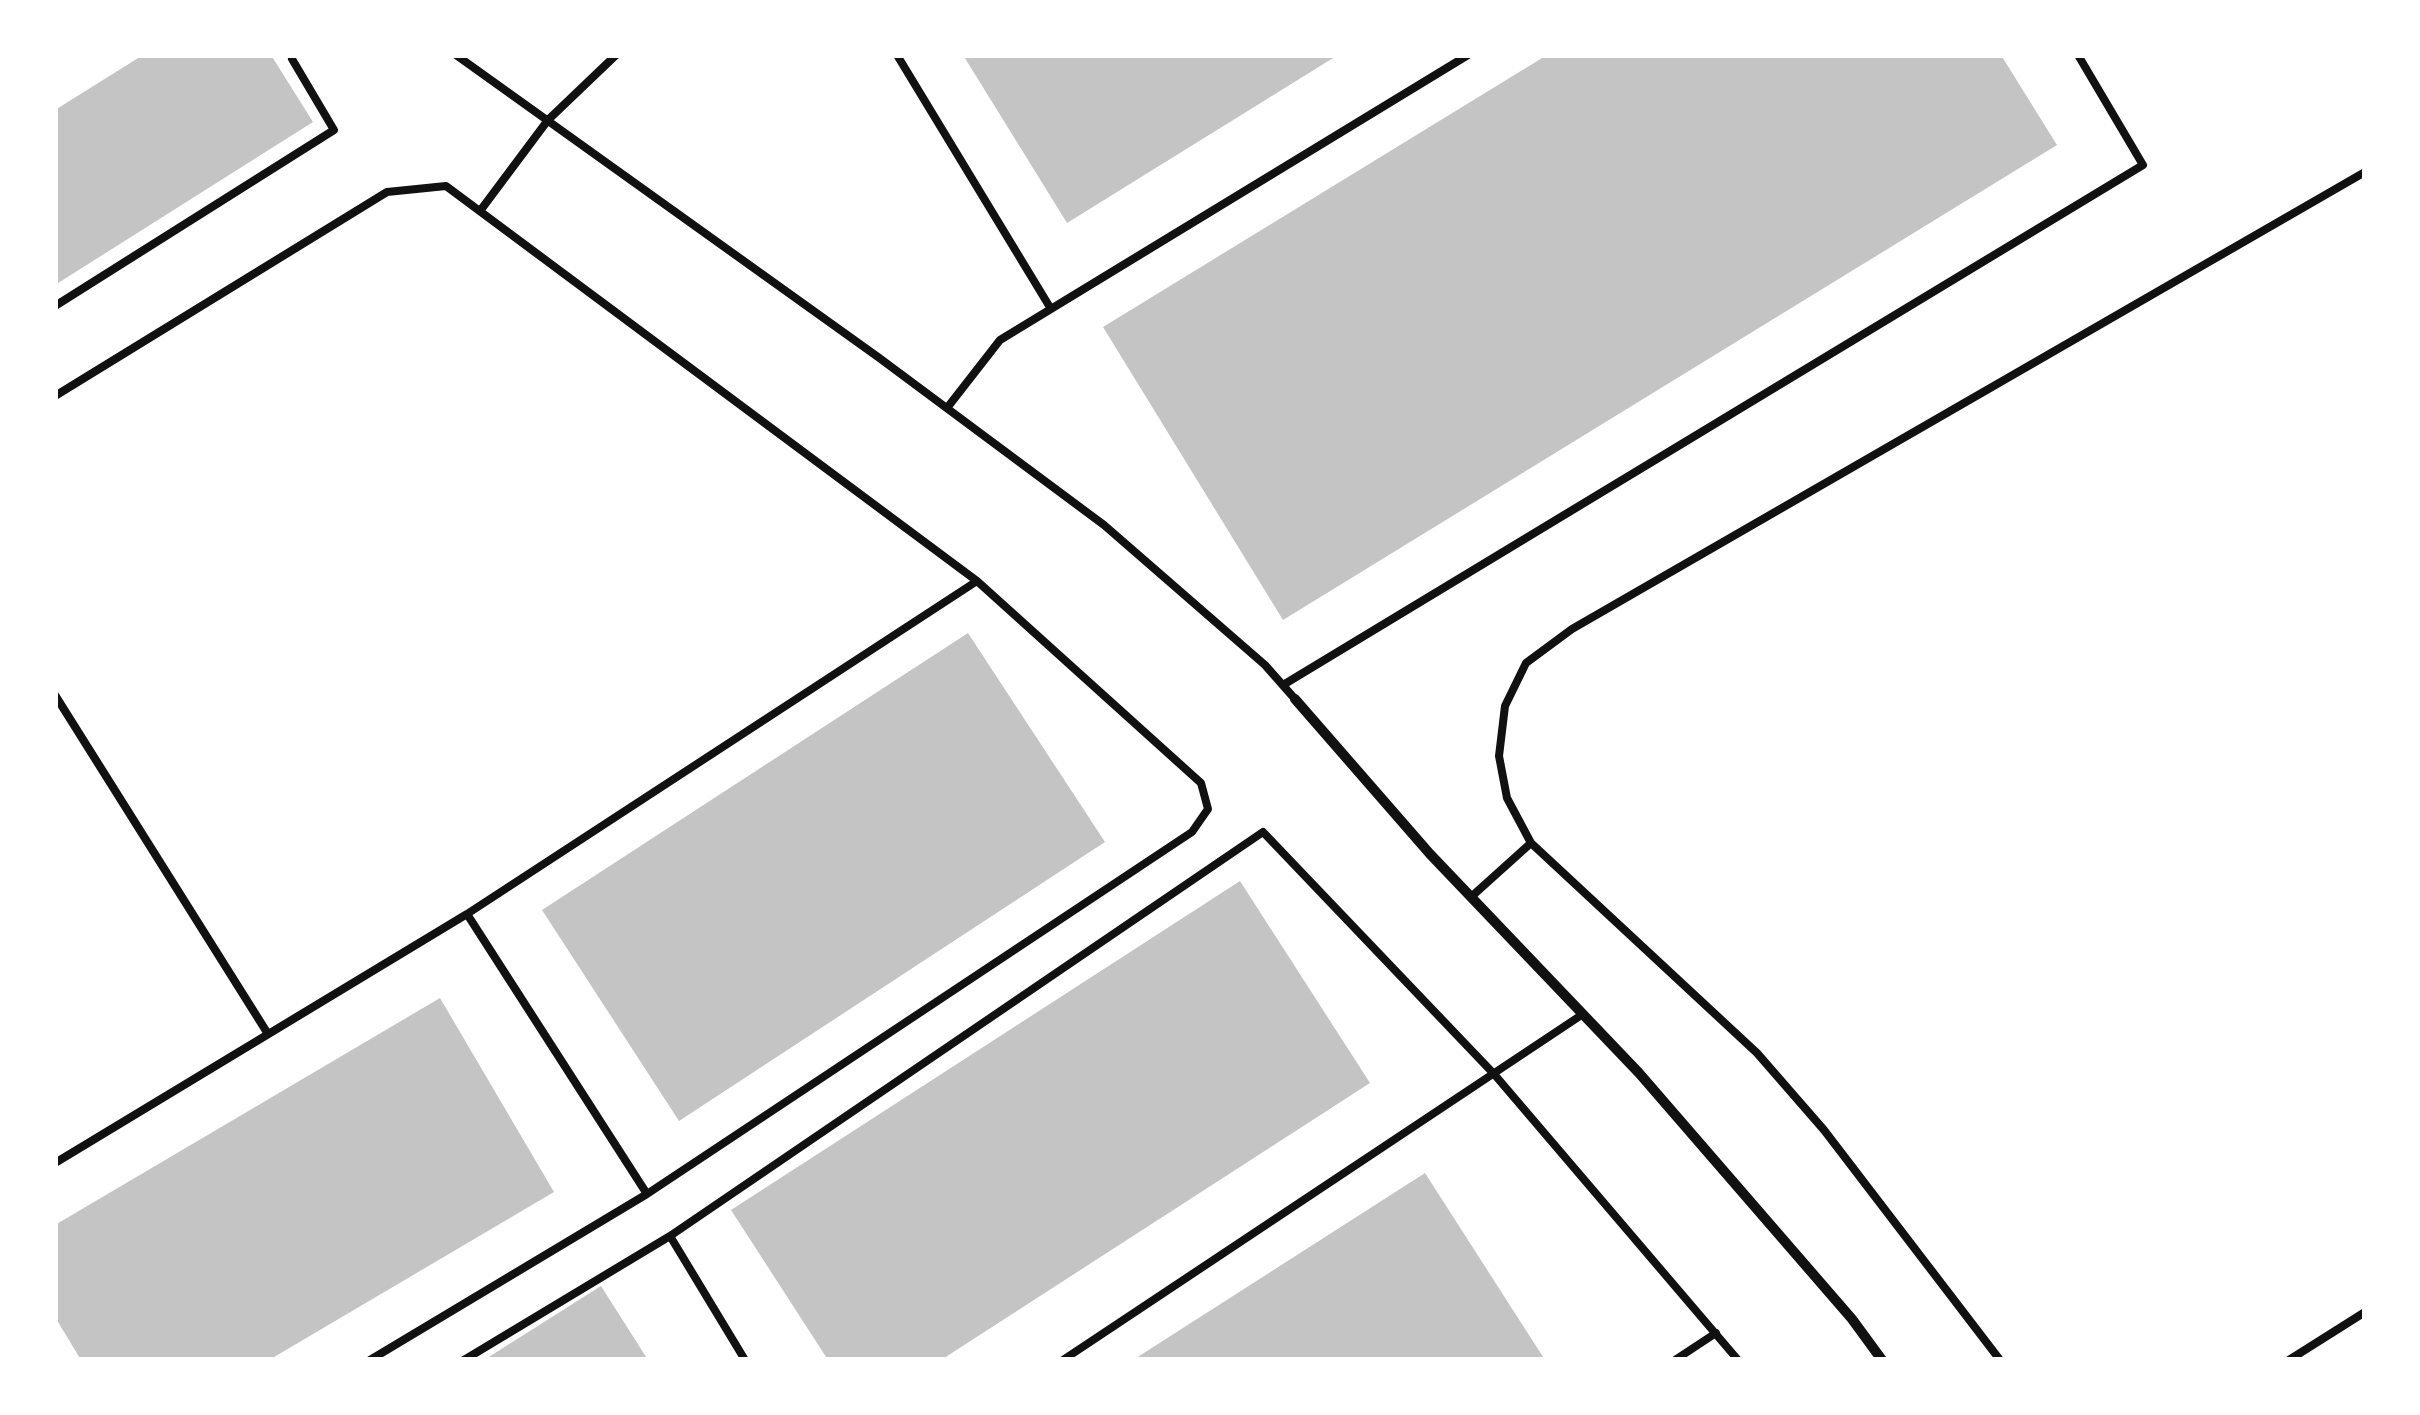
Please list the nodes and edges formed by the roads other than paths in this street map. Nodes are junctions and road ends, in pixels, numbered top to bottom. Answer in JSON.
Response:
{"nodes":[{"id":1,"x":456,"y":55,"type":"edge"},
{"id":2,"x":616,"y":55,"type":"edge"},
{"id":3,"x":896,"y":55,"type":"edge"},
{"id":4,"x":1468,"y":55,"type":"edge"},
{"id":5,"x":2078,"y":55,"type":"edge"},
{"id":6,"x":292,"y":59,"type":"dead end"},
{"id":7,"x":548,"y":120,"type":"junction"},
{"id":8,"x":2365,"y":172,"type":"edge"},
{"id":9,"x":480,"y":211,"type":"junction"},
{"id":10,"x":55,"y":306,"type":"edge"},
{"id":11,"x":1051,"y":308,"type":"junction"},
{"id":12,"x":55,"y":396,"type":"edge"},
{"id":13,"x":948,"y":408,"type":"junction"},
{"id":14,"x":977,"y":581,"type":"junction"},
{"id":15,"x":1283,"y":685,"type":"junction"},
{"id":16,"x":55,"y":695,"type":"edge"},
{"id":17,"x":1295,"y":699,"type":"joint"},
{"id":18,"x":1531,"y":843,"type":"junction"},
{"id":19,"x":1471,"y":896,"type":"junction"},
{"id":20,"x":467,"y":914,"type":"junction"},
{"id":21,"x":1583,"y":1014,"type":"junction"},
{"id":22,"x":268,"y":1034,"type":"junction"},
{"id":23,"x":1494,"y":1074,"type":"junction"},
{"id":24,"x":55,"y":1163,"type":"edge"},
{"id":25,"x":646,"y":1194,"type":"junction"},
{"id":26,"x":670,"y":1236,"type":"junction"},
{"id":27,"x":2365,"y":1312,"type":"edge"},
{"id":28,"x":1716,"y":1333,"type":"junction"},
{"id":29,"x":370,"y":1360,"type":"edge"},
{"id":30,"x":464,"y":1360,"type":"edge"},
{"id":31,"x":745,"y":1360,"type":"edge"},
{"id":32,"x":1064,"y":1360,"type":"edge"},
{"id":33,"x":1676,"y":1360,"type":"edge"},
{"id":34,"x":1738,"y":1360,"type":"edge"},
{"id":35,"x":1882,"y":1360,"type":"edge"},
{"id":36,"x":2000,"y":1360,"type":"edge"},
{"id":37,"x":2290,"y":1360,"type":"edge"}],
"edges":[{"from":1,"to":7,"type":"lane"},
{"from":2,"to":7,"type":"lane"},
{"from":3,"to":11,"type":"lane"},
{"from":4,"to":11,"type":"lane"},
{"from":5,"to":15,"type":"lane"},
{"from":6,"to":10,"type":"lane"},
{"from":7,"to":9,"type":"lane"},
{"from":7,"to":13,"type":"lane"},
{"from":8,"to":18,"type":"lane"},
{"from":9,"to":12,"type":"lane"},
{"from":9,"to":14,"type":"lane"},
{"from":11,"to":13,"type":"lane"},
{"from":13,"to":15,"type":"lane"},
{"from":14,"to":20,"type":"lane"},
{"from":14,"to":25,"type":"lane"},
{"from":15,"to":17,"type":"lane"},
{"from":16,"to":22,"type":"lane"},
{"from":17,"to":19,"type":"street"},
{"from":18,"to":19,"type":"lane"},
{"from":18,"to":36,"type":"lane"},
{"from":19,"to":21,"type":"street"},
{"from":20,"to":22,"type":"lane"},
{"from":20,"to":25,"type":"lane"},
{"from":21,"to":23,"type":"lane"},
{"from":21,"to":35,"type":"street"},
{"from":22,"to":24,"type":"lane"},
{"from":23,"to":26,"type":"lane"},
{"from":23,"to":28,"type":"lane"},
{"from":23,"to":32,"type":"lane"},
{"from":25,"to":29,"type":"lane"},
{"from":26,"to":30,"type":"lane"},
{"from":26,"to":31,"type":"lane"},
{"from":27,"to":37,"type":"lane"},
{"from":28,"to":33,"type":"lane"},
{"from":28,"to":34,"type":"lane"}]}
